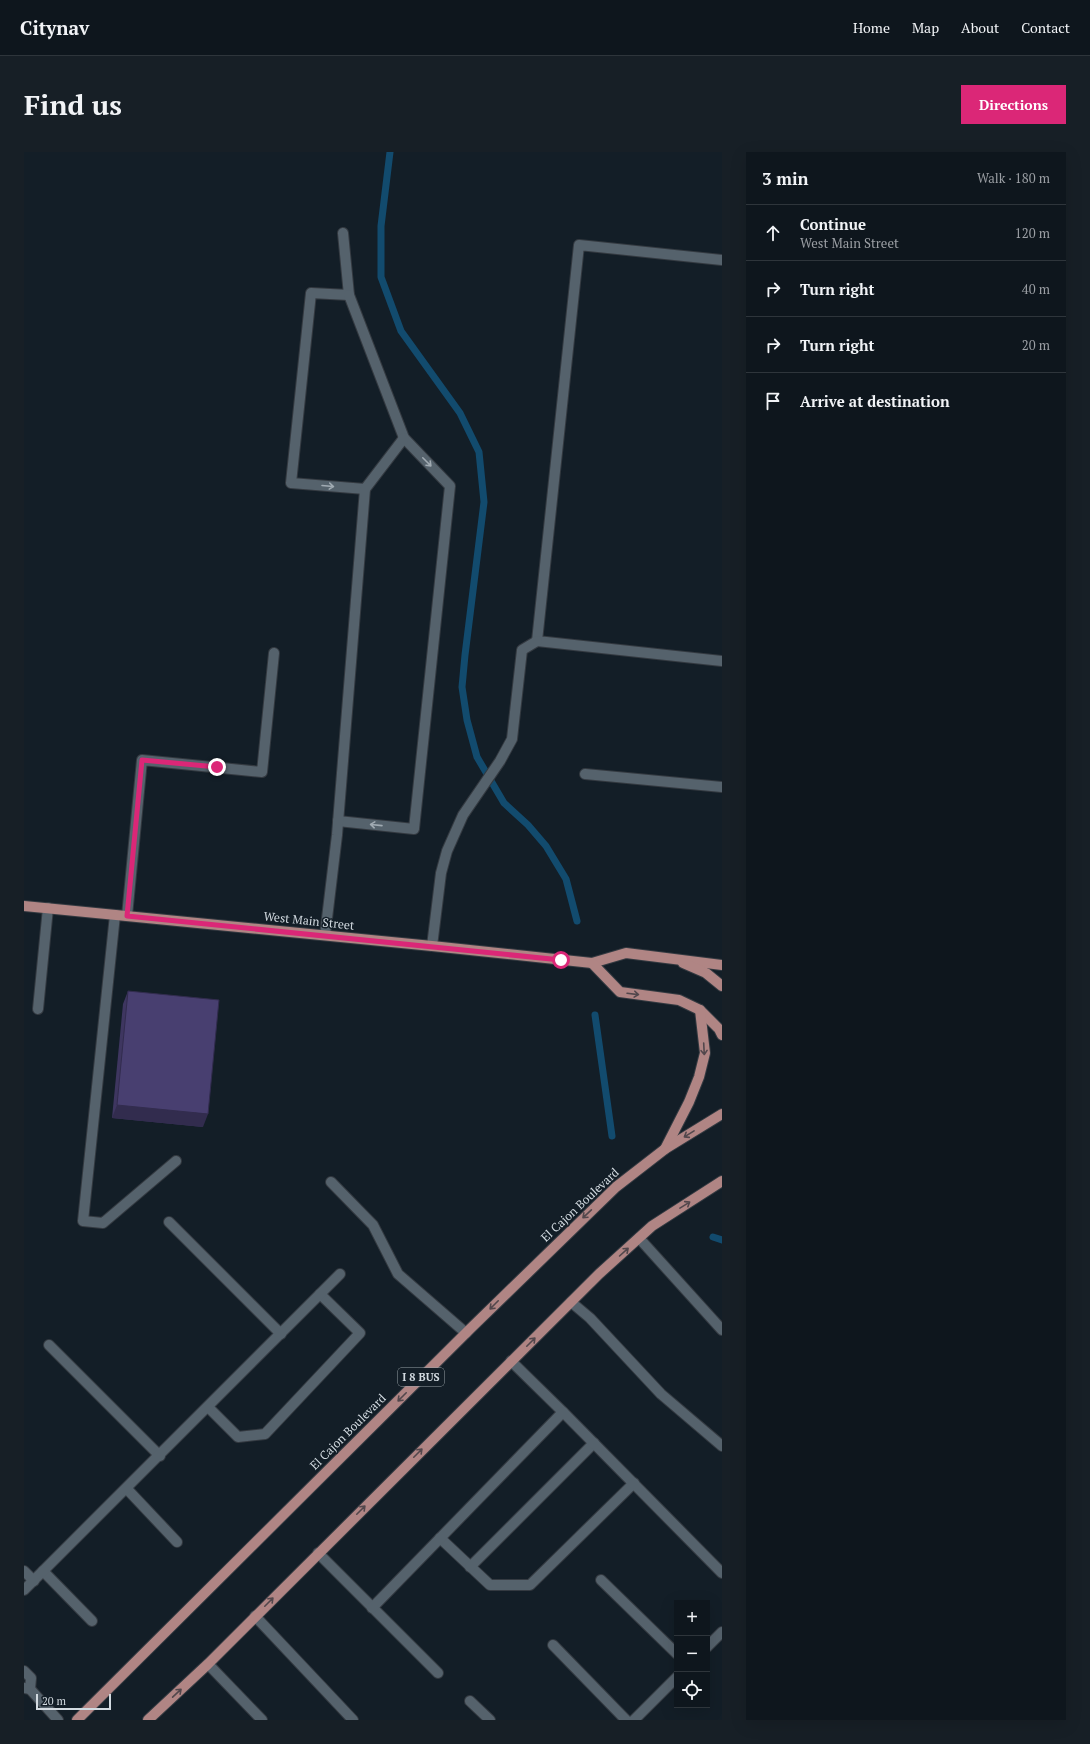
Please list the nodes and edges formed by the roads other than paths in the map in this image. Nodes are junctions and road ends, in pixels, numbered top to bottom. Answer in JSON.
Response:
{"nodes":[{"id":1,"x":343,"y":233,"type":"dead end"},
{"id":2,"x":722,"y":260,"type":"edge"},
{"id":3,"x":349,"y":295,"type":"junction"},
{"id":4,"x":404,"y":438,"type":"junction"},
{"id":5,"x":365,"y":489,"type":"junction"},
{"id":6,"x":537,"y":641,"type":"junction"},
{"id":7,"x":274,"y":653,"type":"dead end"},
{"id":8,"x":722,"y":661,"type":"edge"},
{"id":9,"x":585,"y":774,"type":"dead end"},
{"id":10,"x":722,"y":787,"type":"edge"},
{"id":11,"x":338,"y":821,"type":"junction"},
{"id":12,"x":24,"y":906,"type":"edge"},
{"id":13,"x":48,"y":908,"type":"junction"},
{"id":14,"x":115,"y":915,"type":"junction"},
{"id":15,"x":127,"y":916,"type":"junction"},
{"id":16,"x":325,"y":935,"type":"junction"},
{"id":17,"x":432,"y":946,"type":"junction"},
{"id":18,"x":674,"y":959,"type":"junction"},
{"id":19,"x":592,"y":963,"type":"junction"},
{"id":20,"x":722,"y":965,"type":"edge"},
{"id":21,"x":722,"y":986,"type":"edge"},
{"id":22,"x":38,"y":1009,"type":"dead end"},
{"id":23,"x":700,"y":1010,"type":"junction"},
{"id":24,"x":722,"y":1035,"type":"edge"},
{"id":25,"x":722,"y":1114,"type":"edge"},
{"id":26,"x":665,"y":1149,"type":"junction"},
{"id":27,"x":176,"y":1161,"type":"dead end"},
{"id":28,"x":722,"y":1181,"type":"edge"},
{"id":29,"x":331,"y":1182,"type":"dead end"},
{"id":30,"x":169,"y":1222,"type":"dead end"},
{"id":31,"x":640,"y":1238,"type":"junction"},
{"id":32,"x":340,"y":1274,"type":"dead end"},
{"id":33,"x":320,"y":1294,"type":"junction"},
{"id":34,"x":572,"y":1302,"type":"junction"},
{"id":35,"x":722,"y":1330,"type":"edge"},
{"id":36,"x":466,"y":1333,"type":"junction"},
{"id":37,"x":281,"y":1334,"type":"junction"},
{"id":38,"x":49,"y":1345,"type":"dead end"},
{"id":39,"x":511,"y":1361,"type":"junction"},
{"id":40,"x":208,"y":1407,"type":"junction"},
{"id":41,"x":563,"y":1412,"type":"junction"},
{"id":42,"x":594,"y":1443,"type":"junction"},
{"id":43,"x":722,"y":1446,"type":"edge"},
{"id":44,"x":160,"y":1456,"type":"junction"},
{"id":45,"x":634,"y":1483,"type":"junction"},
{"id":46,"x":127,"y":1489,"type":"junction"},
{"id":47,"x":440,"y":1538,"type":"junction"},
{"id":48,"x":177,"y":1542,"type":"dead end"},
{"id":49,"x":318,"y":1553,"type":"junction"},
{"id":50,"x":470,"y":1566,"type":"junction"},
{"id":51,"x":24,"y":1571,"type":"edge"},
{"id":52,"x":44,"y":1571,"type":"junction"},
{"id":53,"x":722,"y":1573,"type":"edge"},
{"id":54,"x":601,"y":1580,"type":"dead end"},
{"id":55,"x":34,"y":1581,"type":"junction"},
{"id":56,"x":24,"y":1590,"type":"edge"},
{"id":57,"x":372,"y":1608,"type":"junction"},
{"id":58,"x":256,"y":1616,"type":"junction"},
{"id":59,"x":92,"y":1621,"type":"dead end"},
{"id":60,"x":722,"y":1632,"type":"edge"},
{"id":61,"x":710,"y":1644,"type":"edge"},
{"id":62,"x":553,"y":1645,"type":"dead end"},
{"id":63,"x":674,"y":1651,"type":"edge"},
{"id":64,"x":208,"y":1664,"type":"junction"},
{"id":65,"x":24,"y":1671,"type":"edge"},
{"id":66,"x":438,"y":1673,"type":"dead end"},
{"id":67,"x":674,"y":1680,"type":"edge"},
{"id":68,"x":27,"y":1689,"type":"edge"},
{"id":69,"x":470,"y":1701,"type":"dead end"},
{"id":70,"x":58,"y":1720,"type":"edge"},
{"id":71,"x":78,"y":1720,"type":"edge"},
{"id":72,"x":148,"y":1720,"type":"edge"},
{"id":73,"x":262,"y":1720,"type":"edge"},
{"id":74,"x":353,"y":1720,"type":"edge"},
{"id":75,"x":490,"y":1720,"type":"edge"},
{"id":76,"x":626,"y":1720,"type":"edge"},
{"id":77,"x":634,"y":1720,"type":"edge"}],
"edges":[{"from":1,"to":3,"type":"lane"},
{"from":2,"to":6,"type":"lane"},
{"from":3,"to":4,"type":"lane"},
{"from":3,"to":5,"type":"lane","one_way":true},
{"from":4,"to":5,"type":"lane"},
{"from":4,"to":11,"type":"lane","one_way":true},
{"from":5,"to":11,"type":"lane"},
{"from":6,"to":8,"type":"lane"},
{"from":6,"to":17,"type":"lane"},
{"from":7,"to":15,"type":"lane"},
{"from":9,"to":10,"type":"lane"},
{"from":11,"to":16,"type":"lane"},
{"from":12,"to":13,"type":"main road","name":"West Main Street"},
{"from":13,"to":14,"type":"main road","name":"West Main Street"},
{"from":13,"to":22,"type":"lane"},
{"from":14,"to":15,"type":"main road","name":"West Main Street"},
{"from":14,"to":27,"type":"lane"},
{"from":15,"to":16,"type":"main road","name":"West Main Street"},
{"from":16,"to":17,"type":"main road","name":"West Main Street"},
{"from":17,"to":19,"type":"main road","name":"West Main Street"},
{"from":18,"to":19,"type":"main road","name":"West Main Street"},
{"from":18,"to":20,"type":"main road","name":"West Main Street"},
{"from":18,"to":21,"type":"main road"},
{"from":19,"to":23,"type":"main road","one_way":true},
{"from":23,"to":24,"type":"main road"},
{"from":23,"to":26,"type":"main road","one_way":true},
{"from":25,"to":26,"type":"main road","name":"El Cajon Boulevard","number":"I 8 BUS","one_way":true},
{"from":26,"to":36,"type":"main road","name":"El Cajon Boulevard","number":"I 8 BUS","one_way":true},
{"from":31,"to":28,"type":"main road","one_way":true},
{"from":29,"to":36,"type":"lane"},
{"from":30,"to":37,"type":"lane"},
{"from":34,"to":31,"type":"main road","one_way":true},
{"from":31,"to":35,"type":"lane"},
{"from":32,"to":33,"type":"lane"},
{"from":33,"to":37,"type":"lane"},
{"from":33,"to":40,"type":"lane"},
{"from":39,"to":34,"type":"main road","one_way":true},
{"from":34,"to":43,"type":"lane"},
{"from":36,"to":71,"type":"main road","name":"El Cajon Boulevard","number":"I 8 BUS","one_way":true},
{"from":37,"to":40,"type":"lane"},
{"from":38,"to":44,"type":"lane"},
{"from":39,"to":41,"type":"lane"},
{"from":49,"to":39,"type":"main road","one_way":true},
{"from":40,"to":44,"type":"lane"},
{"from":41,"to":42,"type":"lane"},
{"from":41,"to":47,"type":"lane"},
{"from":42,"to":45,"type":"lane"},
{"from":42,"to":50,"type":"lane"},
{"from":44,"to":46,"type":"lane"},
{"from":45,"to":50,"type":"lane"},
{"from":45,"to":53,"type":"lane"},
{"from":46,"to":48,"type":"lane"},
{"from":46,"to":52,"type":"lane"},
{"from":47,"to":50,"type":"lane"},
{"from":47,"to":57,"type":"lane"},
{"from":49,"to":57,"type":"lane"},
{"from":58,"to":49,"type":"main road","one_way":true},
{"from":51,"to":55,"type":"lane"},
{"from":52,"to":55,"type":"lane"},
{"from":52,"to":59,"type":"lane"},
{"from":54,"to":63,"type":"lane"},
{"from":55,"to":56,"type":"lane"},
{"from":57,"to":66,"type":"lane"},
{"from":58,"to":64,"type":"main road"},
{"from":58,"to":74,"type":"lane"},
{"from":60,"to":61,"type":"lane"},
{"from":62,"to":76,"type":"lane"},
{"from":72,"to":64,"type":"main road","one_way":true},
{"from":64,"to":73,"type":"lane"},
{"from":65,"to":68,"type":"lane"},
{"from":67,"to":77,"type":"lane"},
{"from":68,"to":70,"type":"lane"},
{"from":69,"to":75,"type":"lane"}]}
